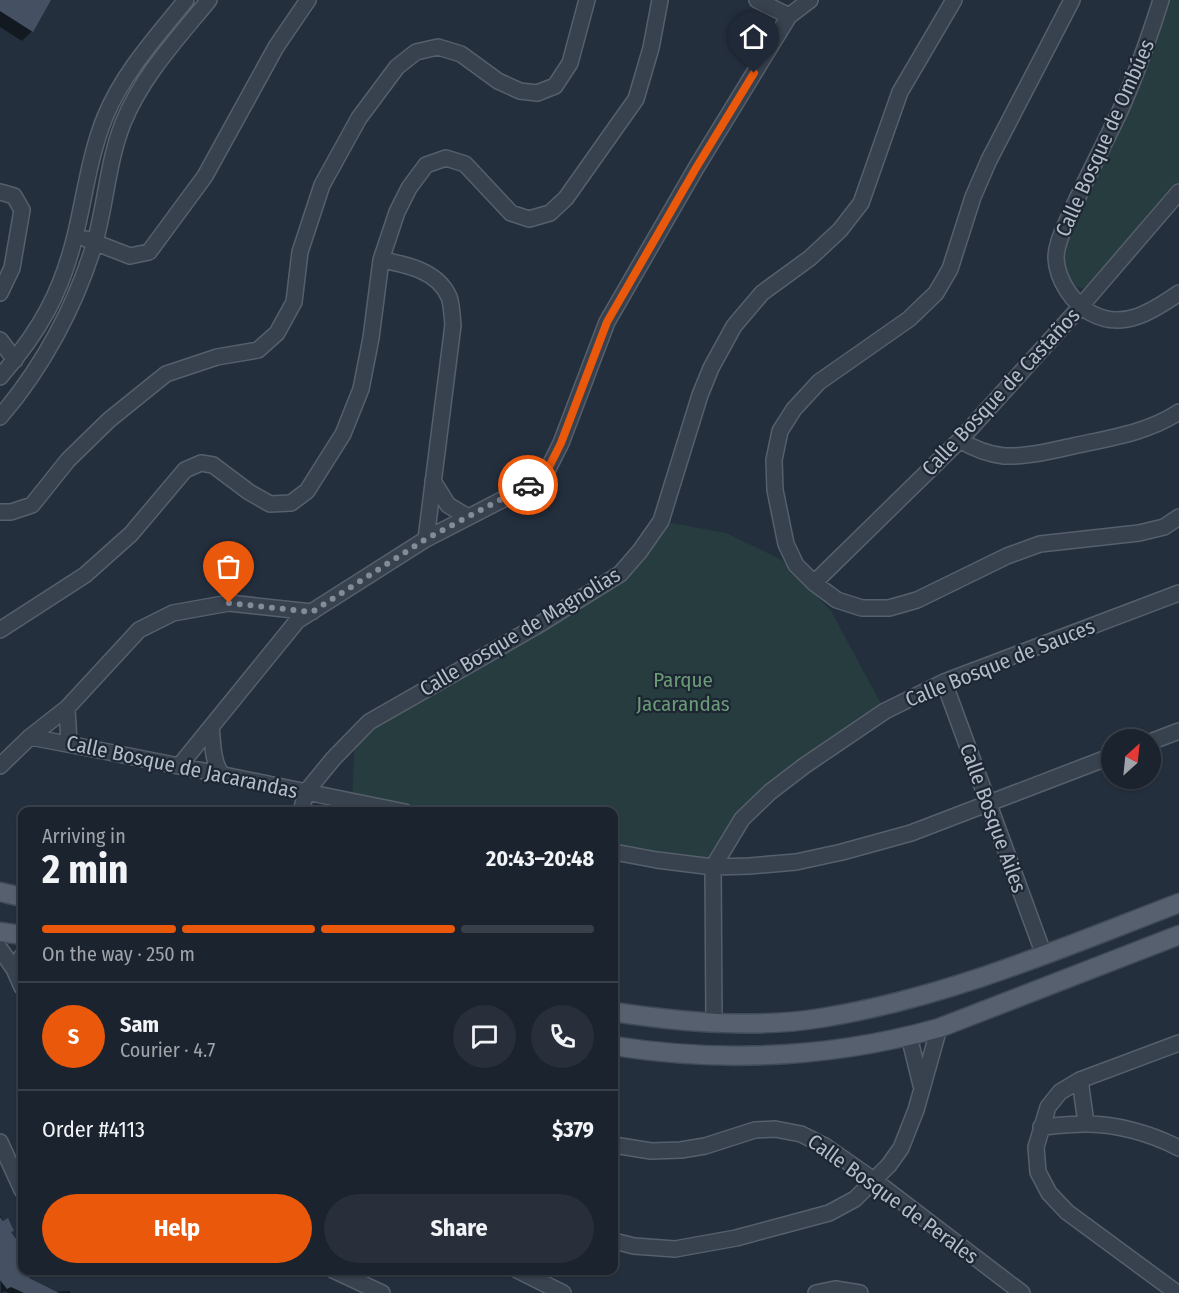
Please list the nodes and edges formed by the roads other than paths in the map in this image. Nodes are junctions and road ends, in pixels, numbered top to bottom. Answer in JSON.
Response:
{"nodes":[{"id":1,"x":186,"y":0,"type":"edge"},
{"id":2,"x":209,"y":0,"type":"edge"},
{"id":3,"x":308,"y":0,"type":"edge"},
{"id":4,"x":587,"y":0,"type":"edge"},
{"id":5,"x":660,"y":0,"type":"edge"},
{"id":6,"x":757,"y":0,"type":"edge"},
{"id":7,"x":810,"y":0,"type":"edge"},
{"id":8,"x":954,"y":0,"type":"edge"},
{"id":9,"x":1072,"y":0,"type":"edge"},
{"id":10,"x":1161,"y":0,"type":"edge"},
{"id":11,"x":789,"y":16,"type":"junction"},
{"id":12,"x":0,"y":192,"type":"edge"},
{"id":13,"x":1179,"y":192,"type":"edge"},
{"id":14,"x":76,"y":235,"type":"junction"},
{"id":15,"x":94,"y":242,"type":"junction"},
{"id":16,"x":381,"y":260,"type":"junction"},
{"id":17,"x":0,"y":293,"type":"edge"},
{"id":18,"x":1179,"y":293,"type":"edge"},
{"id":19,"x":1081,"y":306,"type":"junction"},
{"id":20,"x":0,"y":340,"type":"edge"},
{"id":21,"x":15,"y":360,"type":"junction"},
{"id":22,"x":0,"y":376,"type":"edge"},
{"id":23,"x":1179,"y":412,"type":"edge"},
{"id":24,"x":0,"y":417,"type":"edge"},
{"id":25,"x":960,"y":440,"type":"junction"},
{"id":26,"x":433,"y":481,"type":"junction"},
{"id":27,"x":0,"y":512,"type":"edge"},
{"id":28,"x":468,"y":517,"type":"junction"},
{"id":29,"x":1179,"y":517,"type":"edge"},
{"id":30,"x":426,"y":539,"type":"junction"},
{"id":31,"x":814,"y":583,"type":"junction"},
{"id":32,"x":1179,"y":592,"type":"edge"},
{"id":33,"x":270,"y":608,"type":"junction"},
{"id":34,"x":312,"y":612,"type":"junction"},
{"id":35,"x":0,"y":630,"type":"edge"},
{"id":36,"x":285,"y":636,"type":"junction"},
{"id":37,"x":944,"y":682,"type":"junction"},
{"id":38,"x":67,"y":708,"type":"junction"},
{"id":39,"x":211,"y":727,"type":"junction"},
{"id":40,"x":1179,"y":731,"type":"edge"},
{"id":41,"x":30,"y":736,"type":"junction"},
{"id":42,"x":1161,"y":738,"type":"edge"},
{"id":43,"x":69,"y":744,"type":"junction"},
{"id":44,"x":1101,"y":760,"type":"edge"},
{"id":45,"x":181,"y":765,"type":"junction"},
{"id":46,"x":0,"y":766,"type":"edge"},
{"id":47,"x":221,"y":773,"type":"junction"},
{"id":48,"x":306,"y":792,"type":"junction"},
{"id":49,"x":987,"y":803,"type":"junction"},
{"id":50,"x":302,"y":807,"type":"edge"},
{"id":51,"x":380,"y":807,"type":"edge"},
{"id":52,"x":618,"y":853,"type":"edge"},
{"id":53,"x":713,"y":867,"type":"junction"},
{"id":54,"x":0,"y":892,"type":"edge"},
{"id":55,"x":18,"y":896,"type":"edge"},
{"id":56,"x":1179,"y":903,"type":"edge"},
{"id":57,"x":0,"y":932,"type":"edge"},
{"id":58,"x":18,"y":934,"type":"edge"},
{"id":59,"x":1179,"y":935,"type":"edge"},
{"id":60,"x":0,"y":949,"type":"edge"},
{"id":61,"x":1044,"y":955,"type":"junction"},
{"id":62,"x":18,"y":963,"type":"edge"},
{"id":63,"x":618,"y":1013,"type":"edge"},
{"id":64,"x":714,"y":1022,"type":"junction"},
{"id":65,"x":939,"y":1028,"type":"junction"},
{"id":66,"x":909,"y":1036,"type":"junction"},
{"id":67,"x":1179,"y":1043,"type":"edge"},
{"id":68,"x":618,"y":1047,"type":"edge"},
{"id":69,"x":1080,"y":1080,"type":"junction"},
{"id":70,"x":921,"y":1085,"type":"junction"},
{"id":71,"x":1086,"y":1123,"type":"junction"},
{"id":72,"x":1041,"y":1127,"type":"junction"},
{"id":73,"x":0,"y":1142,"type":"edge"},
{"id":74,"x":618,"y":1146,"type":"edge"},
{"id":75,"x":1179,"y":1148,"type":"edge"},
{"id":76,"x":18,"y":1181,"type":"edge"},
{"id":77,"x":875,"y":1181,"type":"junction"},
{"id":78,"x":618,"y":1242,"type":"edge"},
{"id":79,"x":344,"y":1275,"type":"edge"},
{"id":80,"x":528,"y":1275,"type":"edge"},
{"id":81,"x":382,"y":1293,"type":"edge"},
{"id":82,"x":563,"y":1293,"type":"edge"},
{"id":83,"x":816,"y":1293,"type":"edge"},
{"id":84,"x":860,"y":1293,"type":"edge"},
{"id":85,"x":1022,"y":1293,"type":"edge"},
{"id":86,"x":1177,"y":1293,"type":"edge"}],
"edges":[{"from":1,"to":14,"type":"street"},
{"from":2,"to":15,"type":"street"},
{"from":3,"to":15,"type":"street"},
{"from":4,"to":27,"type":"street"},
{"from":5,"to":16,"type":"street"},
{"from":6,"to":11,"type":"street"},
{"from":7,"to":11,"type":"street"},
{"from":8,"to":48,"type":"street","name":"Calle Bosque de Magnolias"},
{"from":9,"to":31,"type":"street"},
{"from":10,"to":19,"type":"street","name":"Calle Bosque de Ombúes"},
{"from":11,"to":28,"type":"street"},
{"from":12,"to":17,"type":"street"},
{"from":13,"to":19,"type":"street","name":"Calle Bosque de Castaños"},
{"from":14,"to":15,"type":"street"},
{"from":14,"to":21,"type":"street"},
{"from":15,"to":24,"type":"street"},
{"from":16,"to":26,"type":"street"},
{"from":16,"to":35,"type":"street"},
{"from":18,"to":19,"type":"street","name":"Calle Bosque de Ombúes"},
{"from":19,"to":25,"type":"street","name":"Calle Bosque de Castaños"},
{"from":20,"to":21,"type":"street"},
{"from":21,"to":22,"type":"street"},
{"from":23,"to":25,"type":"street"},
{"from":25,"to":31,"type":"street","name":"Calle Bosque de Castaños"},
{"from":26,"to":28,"type":"street"},
{"from":26,"to":30,"type":"street"},
{"from":28,"to":30,"type":"street"},
{"from":29,"to":31,"type":"street"},
{"from":30,"to":34,"type":"street"},
{"from":32,"to":37,"type":"street","name":"Calle Bosque de Sauces"},
{"from":33,"to":34,"type":"street"},
{"from":33,"to":36,"type":"street"},
{"from":33,"to":38,"type":"street"},
{"from":34,"to":36,"type":"street"},
{"from":36,"to":39,"type":"street"},
{"from":37,"to":49,"type":"street","name":"Calle Bosque Ailes"},
{"from":37,"to":53,"type":"street","name":"Calle Bosque de Sauces"},
{"from":38,"to":41,"type":"street"},
{"from":38,"to":43,"type":"street"},
{"from":39,"to":45,"type":"street"},
{"from":39,"to":47,"type":"street"},
{"from":40,"to":42,"type":"street"},
{"from":41,"to":43,"type":"street","name":"Calle Bosque de Jacarandas"},
{"from":41,"to":46,"type":"street"},
{"from":43,"to":45,"type":"street","name":"Calle Bosque de Jacarandas"},
{"from":44,"to":49,"type":"street"},
{"from":45,"to":47,"type":"street","name":"Calle Bosque de Jacarandas"},
{"from":47,"to":48,"type":"street","name":"Calle Bosque de Jacarandas"},
{"from":48,"to":50,"type":"street","name":"Calle Bosque de Magnolias"},
{"from":48,"to":51,"type":"street","name":"Calle Bosque de Jacarandas"},
{"from":49,"to":53,"type":"street"},
{"from":49,"to":61,"type":"street","name":"Calle Bosque Ailes"},
{"from":52,"to":53,"type":"street"},
{"from":53,"to":64,"type":"street"},
{"from":54,"to":55,"type":"main road"},
{"from":56,"to":61,"type":"main road"},
{"from":57,"to":58,"type":"main road"},
{"from":59,"to":65,"type":"main road"},
{"from":60,"to":62,"type":"street"},
{"from":61,"to":64,"type":"main road"},
{"from":63,"to":64,"type":"main road"},
{"from":65,"to":66,"type":"main road"},
{"from":65,"to":70,"type":"street"},
{"from":66,"to":68,"type":"main road"},
{"from":66,"to":70,"type":"street"},
{"from":67,"to":69,"type":"street"},
{"from":69,"to":71,"type":"street"},
{"from":69,"to":72,"type":"street"},
{"from":70,"to":77,"type":"street"},
{"from":71,"to":72,"type":"street"},
{"from":71,"to":75,"type":"street"},
{"from":72,"to":86,"type":"street"},
{"from":73,"to":76,"type":"street"},
{"from":74,"to":77,"type":"street","name":"Calle Bosque de Perales"},
{"from":77,"to":78,"type":"street"},
{"from":77,"to":85,"type":"street","name":"Calle Bosque de Perales"},
{"from":79,"to":81,"type":"street"},
{"from":80,"to":82,"type":"street"},
{"from":83,"to":84,"type":"street"}]}
